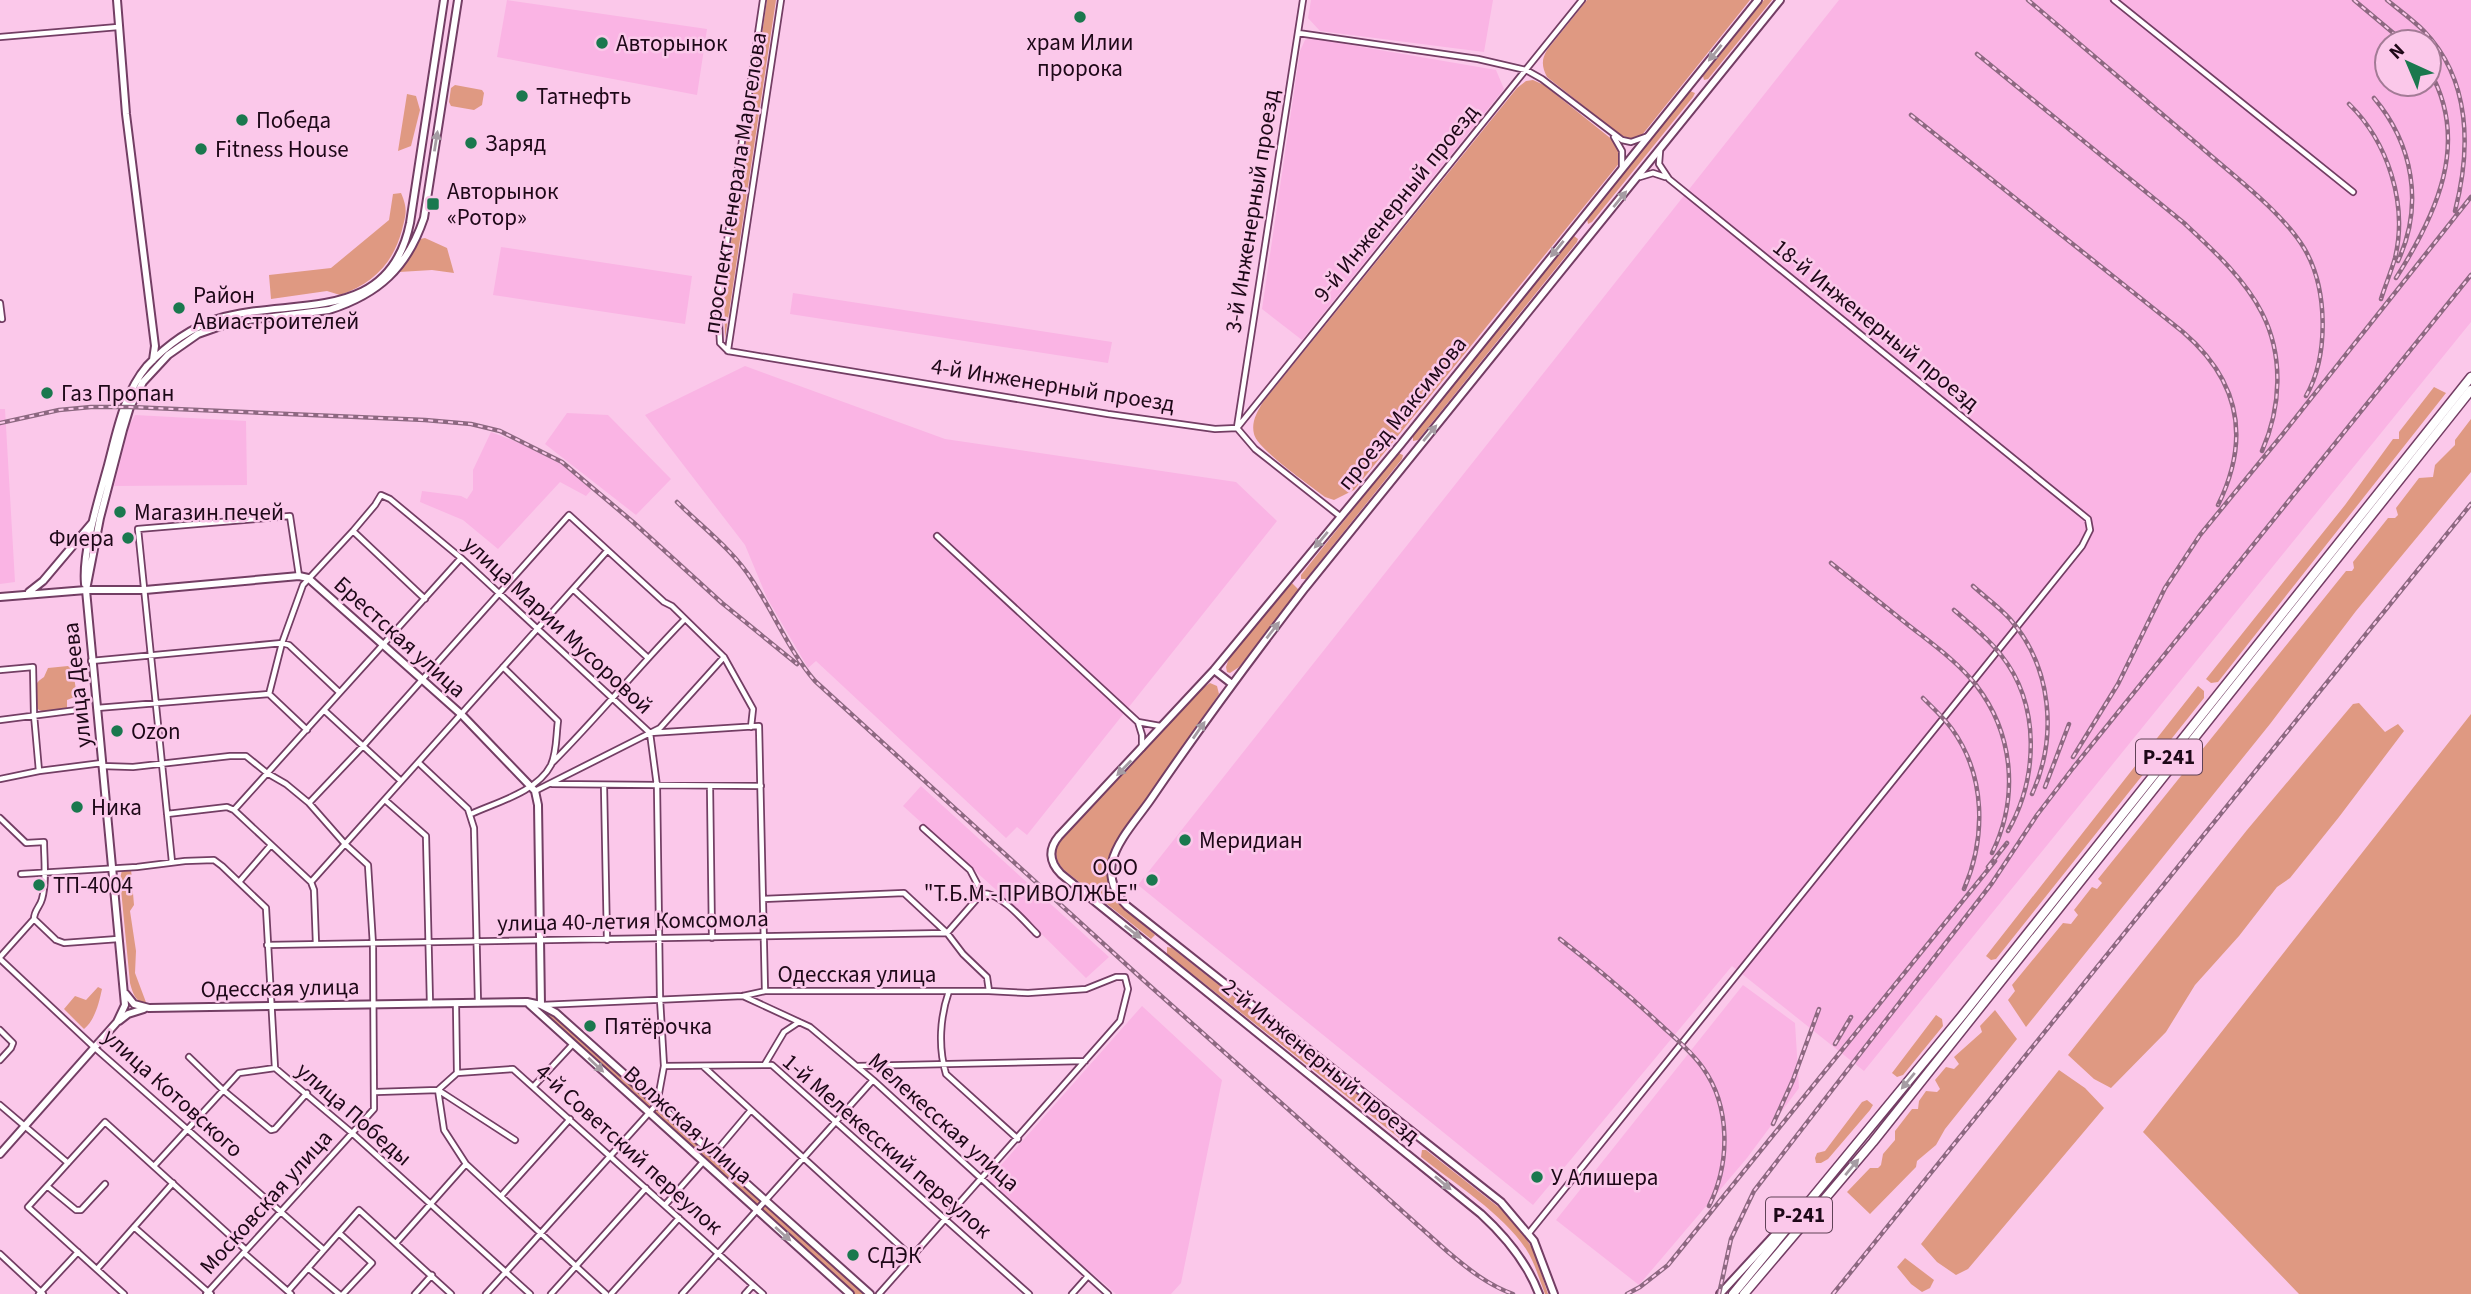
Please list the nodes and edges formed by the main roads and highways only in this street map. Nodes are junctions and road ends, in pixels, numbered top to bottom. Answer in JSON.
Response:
{"nodes":[{"id":1,"x":117,"y":0,"type":"edge"},
{"id":2,"x":444,"y":0,"type":"edge"},
{"id":3,"x":458,"y":0,"type":"edge"},
{"id":4,"x":1758,"y":0,"type":"edge"},
{"id":5,"x":1780,"y":0,"type":"edge"},
{"id":6,"x":1693,"y":79,"type":"junction"},
{"id":7,"x":1707,"y":90,"type":"junction"},
{"id":8,"x":417,"y":176,"type":"junction"},
{"id":9,"x":430,"y":178,"type":"junction"},
{"id":10,"x":1575,"y":227,"type":"junction"},
{"id":11,"x":1589,"y":238,"type":"junction"},
{"id":12,"x":175,"y":342,"type":"junction"},
{"id":13,"x":155,"y":346,"type":"junction"},
{"id":14,"x":153,"y":362,"type":"junction"},
{"id":15,"x":2471,"y":377,"type":"edge"},
{"id":16,"x":2471,"y":390,"type":"edge"},
{"id":17,"x":1401,"y":444,"type":"junction"},
{"id":18,"x":1413,"y":453,"type":"junction"},
{"id":19,"x":94,"y":521,"type":"junction"},
{"id":20,"x":1291,"y":577,"type":"junction"},
{"id":21,"x":1305,"y":588,"type":"junction"},
{"id":22,"x":86,"y":590,"type":"junction"},
{"id":23,"x":27,"y":593,"type":"junction"},
{"id":24,"x":0,"y":597,"type":"edge"},
{"id":25,"x":1214,"y":670,"type":"junction"},
{"id":26,"x":1231,"y":684,"type":"junction"},
{"id":27,"x":1061,"y":874,"type":"joint"},
{"id":28,"x":1127,"y":906,"type":"joint"},
{"id":29,"x":1166,"y":938,"type":"junction"},
{"id":30,"x":1156,"y":950,"type":"junction"},
{"id":31,"x":124,"y":991,"type":"junction"},
{"id":32,"x":527,"y":1002,"type":"junction"},
{"id":33,"x":541,"y":1005,"type":"junction"},
{"id":34,"x":149,"y":1008,"type":"junction"},
{"id":35,"x":117,"y":1022,"type":"junction"},
{"id":36,"x":1421,"y":1140,"type":"junction"},
{"id":37,"x":0,"y":1154,"type":"edge"},
{"id":38,"x":1409,"y":1154,"type":"junction"},
{"id":39,"x":1826,"y":1181,"type":"junction"},
{"id":40,"x":1814,"y":1197,"type":"junction"},
{"id":41,"x":1823,"y":1202,"type":"junction"},
{"id":42,"x":1799,"y":1215,"type":"junction"},
{"id":43,"x":1807,"y":1222,"type":"junction"},
{"id":44,"x":1538,"y":1291,"type":"edge"},
{"id":45,"x":850,"y":1294,"type":"edge"},
{"id":46,"x":870,"y":1294,"type":"edge"},
{"id":47,"x":1553,"y":1294,"type":"edge"},
{"id":48,"x":1720,"y":1294,"type":"edge"},
{"id":49,"x":1733,"y":1294,"type":"edge"},
{"id":50,"x":1745,"y":1294,"type":"edge"}],
"edges":[{"from":1,"to":13,"type":"main road"},
{"from":2,"to":8,"type":"main road"},
{"from":9,"to":3,"type":"main road","name":"улица Деева","one_way":true},
{"from":4,"to":6,"type":"main road","name":"проезд Максимова","one_way":true},
{"from":5,"to":7,"type":"main road","name":"проезд Максимова"},
{"from":6,"to":7,"type":"main road"},
{"from":6,"to":10,"type":"main road","name":"проезд Максимова"},
{"from":11,"to":7,"type":"main road","name":"проезд Максимова","one_way":true},
{"from":8,"to":9,"type":"main road"},
{"from":8,"to":12,"type":"main road"},
{"from":9,"to":22,"type":"main road","name":"улица Деева"},
{"from":10,"to":11,"type":"main road"},
{"from":10,"to":17,"type":"main road","name":"проезд Максимова","one_way":true},
{"from":18,"to":11,"type":"main road","name":"проезд Максимова","one_way":true},
{"from":12,"to":13,"type":"main road"},
{"from":12,"to":14,"type":"main road"},
{"from":13,"to":14,"type":"main road"},
{"from":14,"to":19,"type":"main road"},
{"from":15,"to":39,"type":"highway","number":"Р-241","one_way":true},
{"from":41,"to":16,"type":"highway","number":"Р-241","one_way":true},
{"from":17,"to":18,"type":"main road"},
{"from":17,"to":20,"type":"main road","name":"проезд Максимова","one_way":true},
{"from":18,"to":21,"type":"main road","name":"проезд Максимова"},
{"from":19,"to":22,"type":"main road"},
{"from":19,"to":23,"type":"main road"},
{"from":20,"to":21,"type":"main road"},
{"from":20,"to":25,"type":"main road","name":"проезд Максимова"},
{"from":26,"to":21,"type":"main road","name":"проезд Максимова","one_way":true},
{"from":22,"to":23,"type":"main road","name":"Брестская улица"},
{"from":22,"to":31,"type":"main road","name":"улица Деева"},
{"from":22,"to":33,"type":"main road","name":"Брестская улица"},
{"from":23,"to":24,"type":"main road","name":"Брестская улица"},
{"from":25,"to":26,"type":"main road"},
{"from":25,"to":27,"type":"main road","name":"проезд Максимова","one_way":true},
{"from":28,"to":26,"type":"main road","name":"проезд Максимова","one_way":true},
{"from":27,"to":30,"type":"main road","name":"2-й Инженерный проезд","one_way":true},
{"from":28,"to":29,"type":"main road","name":"2-й Инженерный проезд"},
{"from":29,"to":30,"type":"main road"},
{"from":29,"to":36,"type":"main road","name":"2-й Инженерный проезд"},
{"from":30,"to":38,"type":"main road","name":"2-й Инженерный проезд"},
{"from":31,"to":34,"type":"main road"},
{"from":31,"to":35,"type":"main road","name":"улица Деева"},
{"from":32,"to":33,"type":"main road","name":"Волжская улица"},
{"from":32,"to":34,"type":"main road","name":"Одесская улица"},
{"from":32,"to":45,"type":"main road","name":"Волжская улица","one_way":true},
{"from":33,"to":46,"type":"main road","name":"Волжская улица"},
{"from":34,"to":35,"type":"main road"},
{"from":35,"to":37,"type":"main road"},
{"from":36,"to":38,"type":"main road"},
{"from":36,"to":47,"type":"main road","name":"2-й Инженерный проезд"},
{"from":38,"to":44,"type":"main road","name":"2-й Инженерный проезд","one_way":true},
{"from":39,"to":40,"type":"highway","number":"Р-241"},
{"from":39,"to":48,"type":"main road"},
{"from":40,"to":41,"type":"highway"},
{"from":40,"to":42,"type":"highway","number":"Р-241"},
{"from":41,"to":43,"type":"highway","number":"Р-241"},
{"from":42,"to":43,"type":"highway"},
{"from":42,"to":49,"type":"highway","number":"Р-241"},
{"from":43,"to":50,"type":"highway","number":"Р-241"}]}
